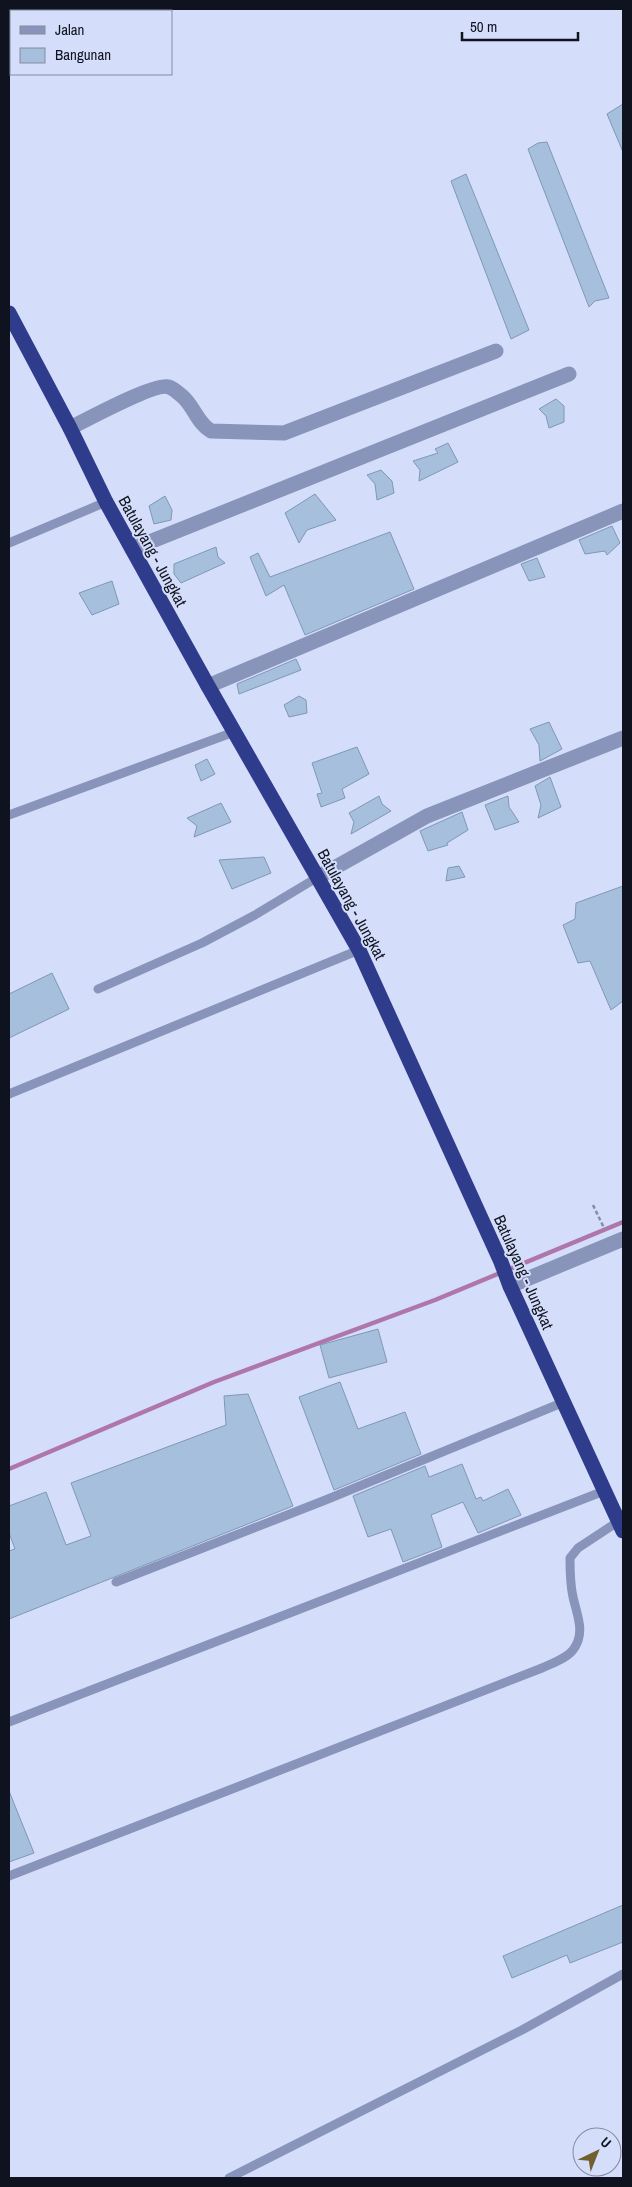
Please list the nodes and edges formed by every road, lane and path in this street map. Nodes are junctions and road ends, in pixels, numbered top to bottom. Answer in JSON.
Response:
{"nodes":[{"id":1,"x":9,"y":313,"type":"edge"},
{"id":2,"x":496,"y":351,"type":"dead end"},
{"id":3,"x":569,"y":374,"type":"dead end"},
{"id":4,"x":70,"y":428,"type":"junction"},
{"id":5,"x":106,"y":502,"type":"junction"},
{"id":6,"x":623,"y":511,"type":"edge"},
{"id":7,"x":9,"y":543,"type":"edge"},
{"id":8,"x":132,"y":549,"type":"junction"},
{"id":9,"x":208,"y":686,"type":"junction"},
{"id":10,"x":234,"y":732,"type":"junction"},
{"id":11,"x":623,"y":738,"type":"edge"},
{"id":12,"x":9,"y":815,"type":"edge"},
{"id":13,"x":318,"y":877,"type":"junction"},
{"id":14,"x":359,"y":950,"type":"junction"},
{"id":15,"x":98,"y":989,"type":"dead end"},
{"id":16,"x":9,"y":1094,"type":"edge"},
{"id":17,"x":593,"y":1205,"type":"dead end"},
{"id":18,"x":608,"y":1236,"type":"dead end"},
{"id":19,"x":623,"y":1239,"type":"edge"},
{"id":20,"x":509,"y":1283,"type":"junction"},
{"id":21,"x":564,"y":1402,"type":"junction"},
{"id":22,"x":604,"y":1491,"type":"junction"},
{"id":23,"x":621,"y":1526,"type":"edge"},
{"id":24,"x":116,"y":1582,"type":"dead end"},
{"id":25,"x":9,"y":1722,"type":"edge"},
{"id":26,"x":9,"y":1876,"type":"edge"},
{"id":27,"x":623,"y":1974,"type":"edge"},
{"id":28,"x":228,"y":2178,"type":"edge"}],
"edges":[{"from":1,"to":4,"type":"highway","name":"Batulayang - Jungkat"},
{"from":2,"to":4,"type":"street"},
{"from":3,"to":8,"type":"street"},
{"from":4,"to":5,"type":"highway","name":"Batulayang - Jungkat"},
{"from":5,"to":7,"type":"lane"},
{"from":5,"to":8,"type":"highway","name":"Batulayang - Jungkat"},
{"from":6,"to":9,"type":"street"},
{"from":8,"to":9,"type":"highway","name":"Batulayang - Jungkat"},
{"from":9,"to":10,"type":"highway","name":"Batulayang - Jungkat"},
{"from":10,"to":12,"type":"lane"},
{"from":10,"to":13,"type":"highway","name":"Batulayang - Jungkat"},
{"from":11,"to":13,"type":"street"},
{"from":13,"to":14,"type":"highway","name":"Batulayang - Jungkat"},
{"from":13,"to":15,"type":"lane"},
{"from":14,"to":16,"type":"lane"},
{"from":14,"to":20,"type":"highway","name":"Batulayang - Jungkat"},
{"from":17,"to":18,"type":"path"},
{"from":19,"to":20,"type":"street"},
{"from":20,"to":21,"type":"highway","name":"Batulayang - Jungkat"},
{"from":21,"to":22,"type":"highway","name":"Batulayang - Jungkat"},
{"from":21,"to":24,"type":"lane"},
{"from":22,"to":23,"type":"highway","name":"Batulayang - Jungkat"},
{"from":22,"to":25,"type":"lane"},
{"from":23,"to":26,"type":"lane"},
{"from":27,"to":28,"type":"lane"}]}
